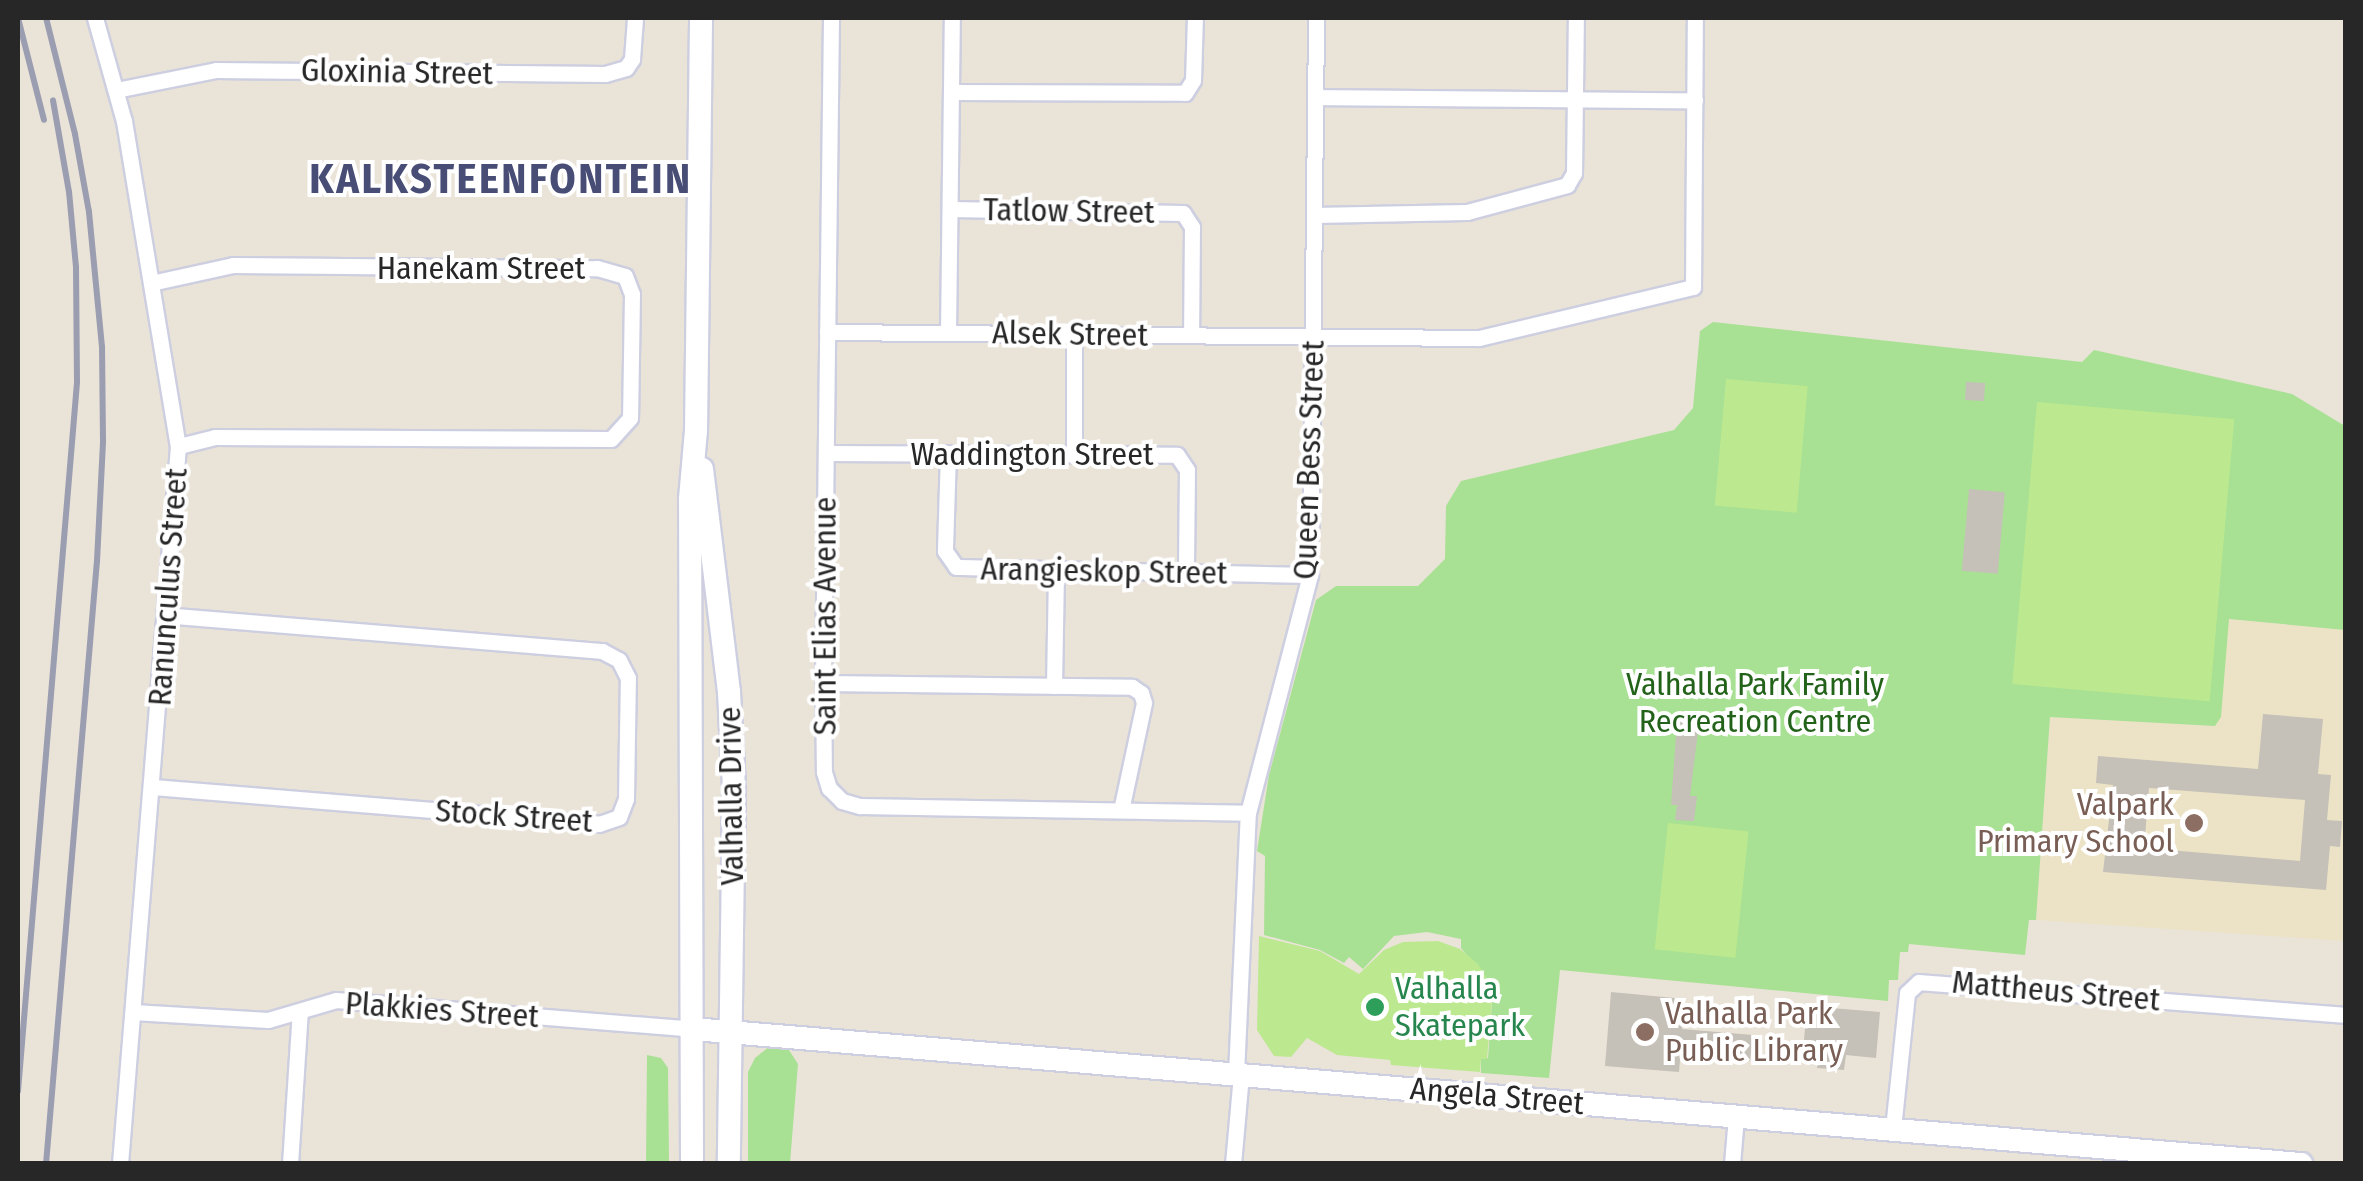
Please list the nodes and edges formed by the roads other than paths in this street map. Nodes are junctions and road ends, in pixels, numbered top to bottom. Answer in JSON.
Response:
{"nodes":[{"id":1,"x":96,"y":18,"type":"edge"},
{"id":2,"x":635,"y":18,"type":"edge"},
{"id":3,"x":701,"y":18,"type":"edge"},
{"id":4,"x":831,"y":18,"type":"edge"},
{"id":5,"x":952,"y":18,"type":"edge"},
{"id":6,"x":1194,"y":18,"type":"edge"},
{"id":7,"x":1316,"y":18,"type":"edge"},
{"id":8,"x":1576,"y":18,"type":"edge"},
{"id":9,"x":1696,"y":18,"type":"edge"},
{"id":10,"x":116,"y":90,"type":"junction"},
{"id":11,"x":951,"y":92,"type":"junction"},
{"id":12,"x":1315,"y":97,"type":"junction"},
{"id":13,"x":1575,"y":99,"type":"junction"},
{"id":14,"x":1695,"y":100,"type":"junction"},
{"id":15,"x":950,"y":209,"type":"junction"},
{"id":16,"x":1314,"y":215,"type":"junction"},
{"id":17,"x":151,"y":283,"type":"junction"},
{"id":18,"x":827,"y":332,"type":"junction"},
{"id":19,"x":948,"y":333,"type":"junction"},
{"id":20,"x":1074,"y":334,"type":"junction"},
{"id":21,"x":1191,"y":336,"type":"junction"},
{"id":22,"x":1313,"y":336,"type":"junction"},
{"id":23,"x":696,"y":431,"type":"junction"},
{"id":24,"x":178,"y":446,"type":"junction"},
{"id":25,"x":826,"y":453,"type":"junction"},
{"id":26,"x":948,"y":453,"type":"junction"},
{"id":27,"x":1074,"y":454,"type":"junction"},
{"id":28,"x":1056,"y":570,"type":"junction"},
{"id":29,"x":1186,"y":572,"type":"junction"},
{"id":30,"x":1310,"y":575,"type":"junction"},
{"id":31,"x":167,"y":615,"type":"junction"},
{"id":32,"x":823,"y":683,"type":"junction"},
{"id":33,"x":1054,"y":686,"type":"junction"},
{"id":34,"x":152,"y":787,"type":"junction"},
{"id":35,"x":1121,"y":810,"type":"junction"},
{"id":36,"x":1248,"y":813,"type":"junction"},
{"id":37,"x":300,"y":1011,"type":"junction"},
{"id":38,"x":133,"y":1012,"type":"junction"},
{"id":39,"x":2346,"y":1015,"type":"edge"},
{"id":40,"x":692,"y":1029,"type":"junction"},
{"id":41,"x":730,"y":1031,"type":"junction"},
{"id":42,"x":1239,"y":1074,"type":"junction"},
{"id":43,"x":1736,"y":1116,"type":"junction"},
{"id":44,"x":1893,"y":1129,"type":"junction"},
{"id":45,"x":2236,"y":1161,"type":"edge"},
{"id":46,"x":120,"y":1164,"type":"edge"},
{"id":47,"x":290,"y":1164,"type":"edge"},
{"id":48,"x":692,"y":1164,"type":"edge"},
{"id":49,"x":729,"y":1164,"type":"edge"},
{"id":50,"x":1233,"y":1164,"type":"edge"},
{"id":51,"x":1732,"y":1164,"type":"edge"},
{"id":52,"x":2301,"y":1164,"type":"edge"}],
"edges":[{"from":1,"to":10,"type":"street","name":"Ranunculus Street"},
{"from":2,"to":10,"type":"street","name":"Gloxinia Street"},
{"from":3,"to":23,"type":"main road","name":"Valhalla Drive"},
{"from":4,"to":18,"type":"street","name":"Saint Elias Avenue"},
{"from":5,"to":11,"type":"street"},
{"from":6,"to":11,"type":"street"},
{"from":7,"to":12,"type":"street","name":"Queen Bess Street"},
{"from":8,"to":13,"type":"street"},
{"from":9,"to":14,"type":"street"},
{"from":10,"to":17,"type":"street","name":"Ranunculus Street"},
{"from":11,"to":15,"type":"street"},
{"from":12,"to":13,"type":"street"},
{"from":12,"to":16,"type":"street","name":"Queen Bess Street"},
{"from":13,"to":14,"type":"street"},
{"from":13,"to":16,"type":"street"},
{"from":14,"to":22,"type":"street","name":"Alsek Street"},
{"from":15,"to":19,"type":"street"},
{"from":15,"to":21,"type":"street","name":"Tatlow Street"},
{"from":16,"to":22,"type":"street","name":"Queen Bess Street"},
{"from":17,"to":24,"type":"street","name":"Ranunculus Street"},
{"from":17,"to":24,"type":"street","name":"Hanekam Street"},
{"from":18,"to":19,"type":"street","name":"Alsek Street"},
{"from":18,"to":25,"type":"street","name":"Saint Elias Avenue"},
{"from":19,"to":20,"type":"street","name":"Alsek Street"},
{"from":20,"to":21,"type":"street","name":"Alsek Street"},
{"from":20,"to":27,"type":"street"},
{"from":21,"to":22,"type":"street","name":"Alsek Street"},
{"from":22,"to":30,"type":"street","name":"Queen Bess Street"},
{"from":23,"to":40,"type":"main road","name":"Valhalla Drive"},
{"from":23,"to":41,"type":"main road","name":"Valhalla Drive"},
{"from":24,"to":31,"type":"street","name":"Ranunculus Street"},
{"from":25,"to":26,"type":"street","name":"Waddington Street"},
{"from":25,"to":32,"type":"street","name":"Saint Elias Avenue"},
{"from":26,"to":27,"type":"street","name":"Waddington Street"},
{"from":26,"to":28,"type":"street","name":"Arangieskop Street"},
{"from":27,"to":29,"type":"street","name":"Waddington Street"},
{"from":28,"to":29,"type":"street","name":"Arangieskop Street"},
{"from":28,"to":33,"type":"street"},
{"from":29,"to":30,"type":"street","name":"Arangieskop Street"},
{"from":30,"to":36,"type":"street","name":"Queen Bess Street"},
{"from":31,"to":34,"type":"street","name":"Ranunculus Street"},
{"from":31,"to":34,"type":"street","name":"Stock Street"},
{"from":32,"to":33,"type":"street"},
{"from":32,"to":35,"type":"street","name":"Saint Elias Avenue"},
{"from":33,"to":35,"type":"street"},
{"from":34,"to":38,"type":"street","name":"Ranunculus Street"},
{"from":35,"to":36,"type":"street","name":"Saint Elias Avenue"},
{"from":36,"to":42,"type":"street","name":"Queen Bess Street"},
{"from":37,"to":38,"type":"street","name":"Plakkies Street"},
{"from":37,"to":40,"type":"street","name":"Plakkies Street"},
{"from":37,"to":47,"type":"street"},
{"from":38,"to":46,"type":"street","name":"Ranunculus Street"},
{"from":39,"to":44,"type":"street","name":"Mattheus Street"},
{"from":40,"to":41,"type":"main road","name":"Angela Street"},
{"from":40,"to":48,"type":"main road","name":"Valhalla Drive"},
{"from":41,"to":42,"type":"main road","name":"Angela Street"},
{"from":41,"to":49,"type":"main road","name":"Valhalla Drive"},
{"from":42,"to":43,"type":"main road","name":"Angela Street"},
{"from":42,"to":50,"type":"street","name":"Queen Bess Street"},
{"from":43,"to":44,"type":"main road","name":"Angela Street"},
{"from":43,"to":51,"type":"street"},
{"from":44,"to":45,"type":"main road","name":"Angela Street"},
{"from":45,"to":52,"type":"main road","name":"Angela Street"}]}
